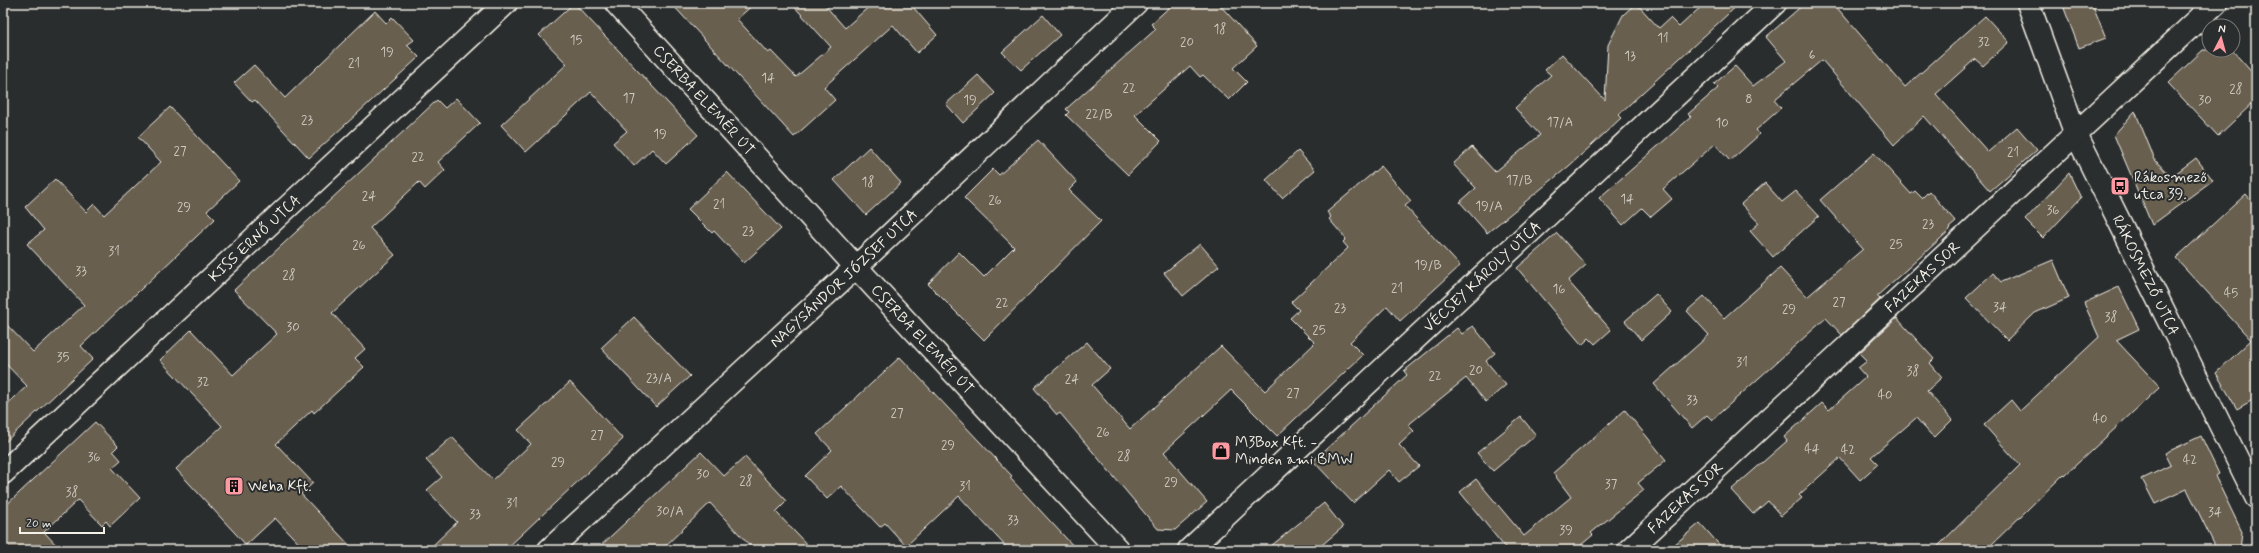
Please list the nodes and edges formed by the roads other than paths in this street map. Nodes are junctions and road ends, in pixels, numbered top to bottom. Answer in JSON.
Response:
{"nodes":[{"id":1,"x":506,"y":3,"type":"edge"},
{"id":2,"x":616,"y":3,"type":"edge"},
{"id":3,"x":1136,"y":3,"type":"edge"},
{"id":4,"x":1775,"y":3,"type":"edge"},
{"id":5,"x":2028,"y":3,"type":"edge"},
{"id":6,"x":2216,"y":3,"type":"edge"},
{"id":7,"x":2076,"y":132,"type":"junction"},
{"id":8,"x":856,"y":267,"type":"junction"},
{"id":9,"x":3,"y":473,"type":"edge"},
{"id":10,"x":2256,"y":498,"type":"edge"},
{"id":11,"x":549,"y":550,"type":"edge"},
{"id":12,"x":1118,"y":550,"type":"edge"},
{"id":13,"x":1189,"y":550,"type":"edge"},
{"id":14,"x":1629,"y":550,"type":"edge"}],
"edges":[{"from":1,"to":9,"type":"street","name":"KISS ERNŐ UTCA"},
{"from":2,"to":8,"type":"street","name":"CSERBA ELEMÉR ÚT"},
{"from":3,"to":8,"type":"street","name":"NAGYSÁNDOR JÓZSEF UTCA"},
{"from":4,"to":13,"type":"street","name":"VÉCSEY KÁROLY UTCA"},
{"from":5,"to":7,"type":"street","name":"RÁKOSMEZŐ UTCA"},
{"from":6,"to":7,"type":"street","name":"FAZEKAS SOR"},
{"from":7,"to":10,"type":"street","name":"RÁKOSMEZŐ UTCA"},
{"from":7,"to":14,"type":"street","name":"FAZEKAS SOR"},
{"from":8,"to":11,"type":"street","name":"NAGYSÁNDOR JÓZSEF UTCA"},
{"from":8,"to":12,"type":"street","name":"CSERBA ELEMÉR ÚT"}]}
